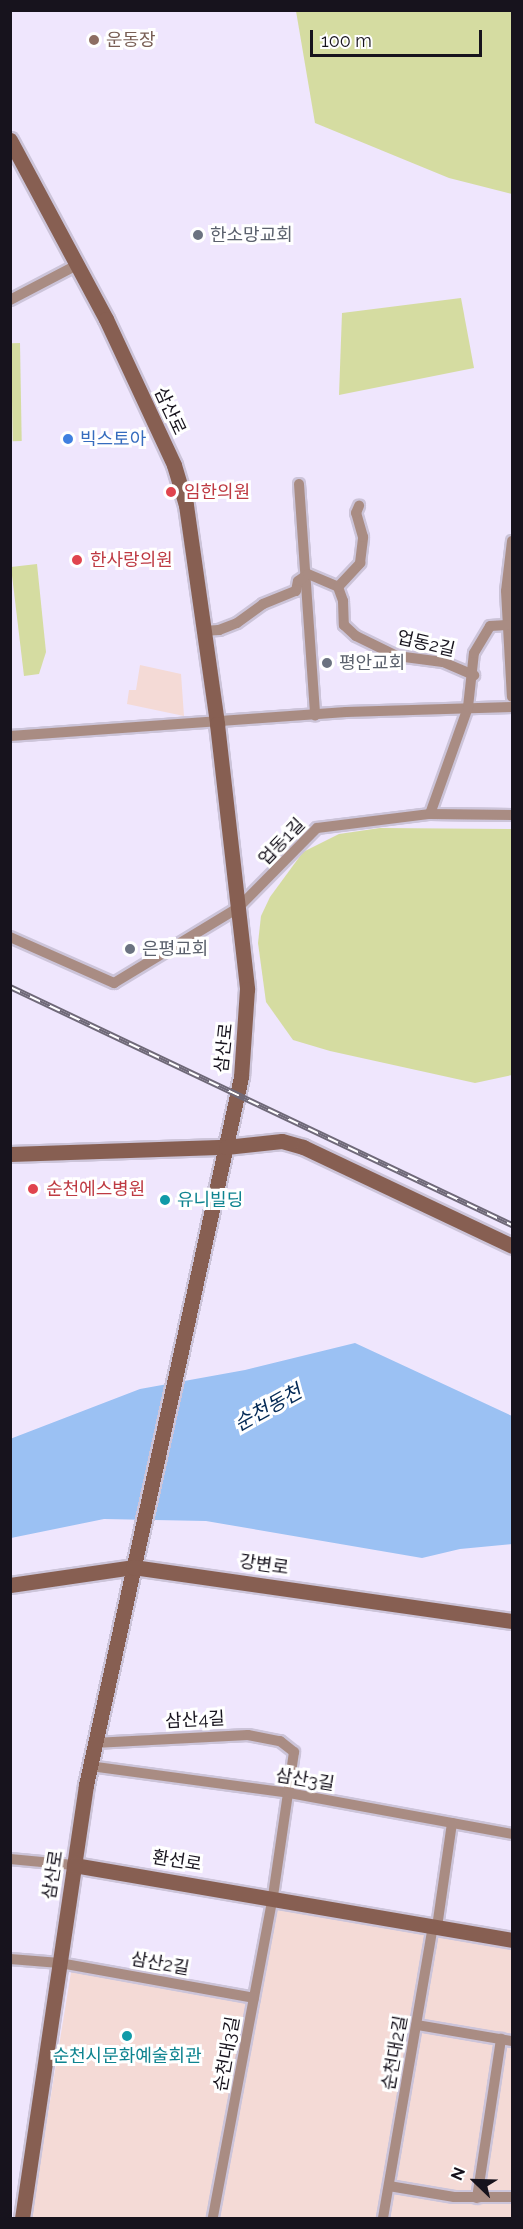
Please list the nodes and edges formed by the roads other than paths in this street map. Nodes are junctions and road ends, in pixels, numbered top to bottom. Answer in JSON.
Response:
{"nodes":[{"id":1,"x":10,"y":140,"type":"edge"},
{"id":2,"x":77,"y":265,"type":"junction"},
{"id":3,"x":10,"y":300,"type":"edge"},
{"id":4,"x":299,"y":484,"type":"dead end"},
{"id":5,"x":359,"y":506,"type":"dead end"},
{"id":6,"x":513,"y":541,"type":"edge"},
{"id":7,"x":305,"y":576,"type":"junction"},
{"id":8,"x":338,"y":587,"type":"junction"},
{"id":9,"x":507,"y":625,"type":"junction"},
{"id":10,"x":202,"y":631,"type":"junction"},
{"id":11,"x":474,"y":675,"type":"junction"},
{"id":12,"x":513,"y":697,"type":"edge"},
{"id":13,"x":468,"y":707,"type":"junction"},
{"id":14,"x":513,"y":707,"type":"edge"},
{"id":15,"x":315,"y":715,"type":"junction"},
{"id":16,"x":216,"y":724,"type":"junction"},
{"id":17,"x":10,"y":736,"type":"edge"},
{"id":18,"x":430,"y":814,"type":"junction"},
{"id":19,"x":513,"y":815,"type":"edge"},
{"id":20,"x":238,"y":908,"type":"junction"},
{"id":21,"x":10,"y":937,"type":"edge"},
{"id":22,"x":226,"y":1147,"type":"junction"},
{"id":23,"x":10,"y":1154,"type":"edge"},
{"id":24,"x":513,"y":1246,"type":"edge"},
{"id":25,"x":133,"y":1567,"type":"junction"},
{"id":26,"x":10,"y":1585,"type":"edge"},
{"id":27,"x":513,"y":1621,"type":"edge"},
{"id":28,"x":94,"y":1743,"type":"junction"},
{"id":29,"x":90,"y":1766,"type":"junction"},
{"id":30,"x":289,"y":1793,"type":"junction"},
{"id":31,"x":452,"y":1823,"type":"junction"},
{"id":32,"x":513,"y":1834,"type":"edge"},
{"id":33,"x":10,"y":1859,"type":"edge"},
{"id":34,"x":74,"y":1865,"type":"junction"},
{"id":35,"x":273,"y":1896,"type":"junction"},
{"id":36,"x":435,"y":1926,"type":"junction"},
{"id":37,"x":513,"y":1940,"type":"edge"},
{"id":38,"x":10,"y":1959,"type":"edge"},
{"id":39,"x":60,"y":1964,"type":"junction"},
{"id":40,"x":254,"y":1998,"type":"junction"},
{"id":41,"x":417,"y":2025,"type":"junction"},
{"id":42,"x":507,"y":2040,"type":"edge"},
{"id":43,"x":389,"y":2186,"type":"junction"},
{"id":44,"x":513,"y":2197,"type":"edge"},
{"id":45,"x":477,"y":2198,"type":"junction"},
{"id":46,"x":22,"y":2218,"type":"edge"},
{"id":47,"x":213,"y":2218,"type":"edge"},
{"id":48,"x":383,"y":2218,"type":"edge"}],
"edges":[{"from":1,"to":2,"type":"main road","name":"삼산로"},
{"from":2,"to":3,"type":"street"},
{"from":2,"to":10,"type":"main road","name":"삼산로"},
{"from":4,"to":7,"type":"street"},
{"from":5,"to":8,"type":"street"},
{"from":6,"to":9,"type":"street"},
{"from":7,"to":8,"type":"street"},
{"from":7,"to":10,"type":"street"},
{"from":7,"to":15,"type":"street"},
{"from":8,"to":11,"type":"street","name":"업동2길"},
{"from":9,"to":11,"type":"street"},
{"from":9,"to":12,"type":"street"},
{"from":10,"to":16,"type":"main road","name":"삼산로"},
{"from":11,"to":13,"type":"street"},
{"from":13,"to":14,"type":"street"},
{"from":13,"to":15,"type":"street"},
{"from":13,"to":18,"type":"street"},
{"from":15,"to":16,"type":"street"},
{"from":16,"to":17,"type":"street"},
{"from":16,"to":20,"type":"main road","name":"삼산로"},
{"from":18,"to":19,"type":"street","name":"업동1길"},
{"from":18,"to":20,"type":"street","name":"업동1길"},
{"from":20,"to":21,"type":"street","name":"업동1길"},
{"from":20,"to":22,"type":"main road","name":"삼산로"},
{"from":22,"to":23,"type":"main road"},
{"from":22,"to":24,"type":"main road"},
{"from":22,"to":25,"type":"main road","name":"삼산로"},
{"from":25,"to":26,"type":"main road","name":"강변로"},
{"from":25,"to":27,"type":"main road","name":"강변로"},
{"from":25,"to":28,"type":"main road","name":"삼산로"},
{"from":28,"to":29,"type":"main road","name":"삼산로"},
{"from":28,"to":30,"type":"street","name":"삼산4길"},
{"from":29,"to":30,"type":"street","name":"삼산3길"},
{"from":29,"to":34,"type":"main road","name":"삼산로"},
{"from":30,"to":31,"type":"street","name":"삼산3길"},
{"from":30,"to":35,"type":"street"},
{"from":31,"to":32,"type":"street","name":"삼산3길"},
{"from":31,"to":36,"type":"street"},
{"from":33,"to":34,"type":"street"},
{"from":34,"to":35,"type":"main road","name":"환선로"},
{"from":34,"to":39,"type":"main road","name":"삼산로"},
{"from":35,"to":36,"type":"main road","name":"환선로"},
{"from":35,"to":40,"type":"street","name":"순천대3길"},
{"from":36,"to":37,"type":"main road","name":"환선로"},
{"from":36,"to":41,"type":"street","name":"순천대2길"},
{"from":38,"to":39,"type":"street","name":"삼산2길"},
{"from":39,"to":40,"type":"street","name":"삼산2길"},
{"from":39,"to":46,"type":"main road","name":"삼산로"},
{"from":40,"to":47,"type":"street","name":"순천대3길"},
{"from":41,"to":42,"type":"street"},
{"from":41,"to":43,"type":"street","name":"순천대2길"},
{"from":42,"to":45,"type":"street"},
{"from":43,"to":45,"type":"street"},
{"from":43,"to":48,"type":"street","name":"순천대2길"},
{"from":44,"to":45,"type":"street"}]}
